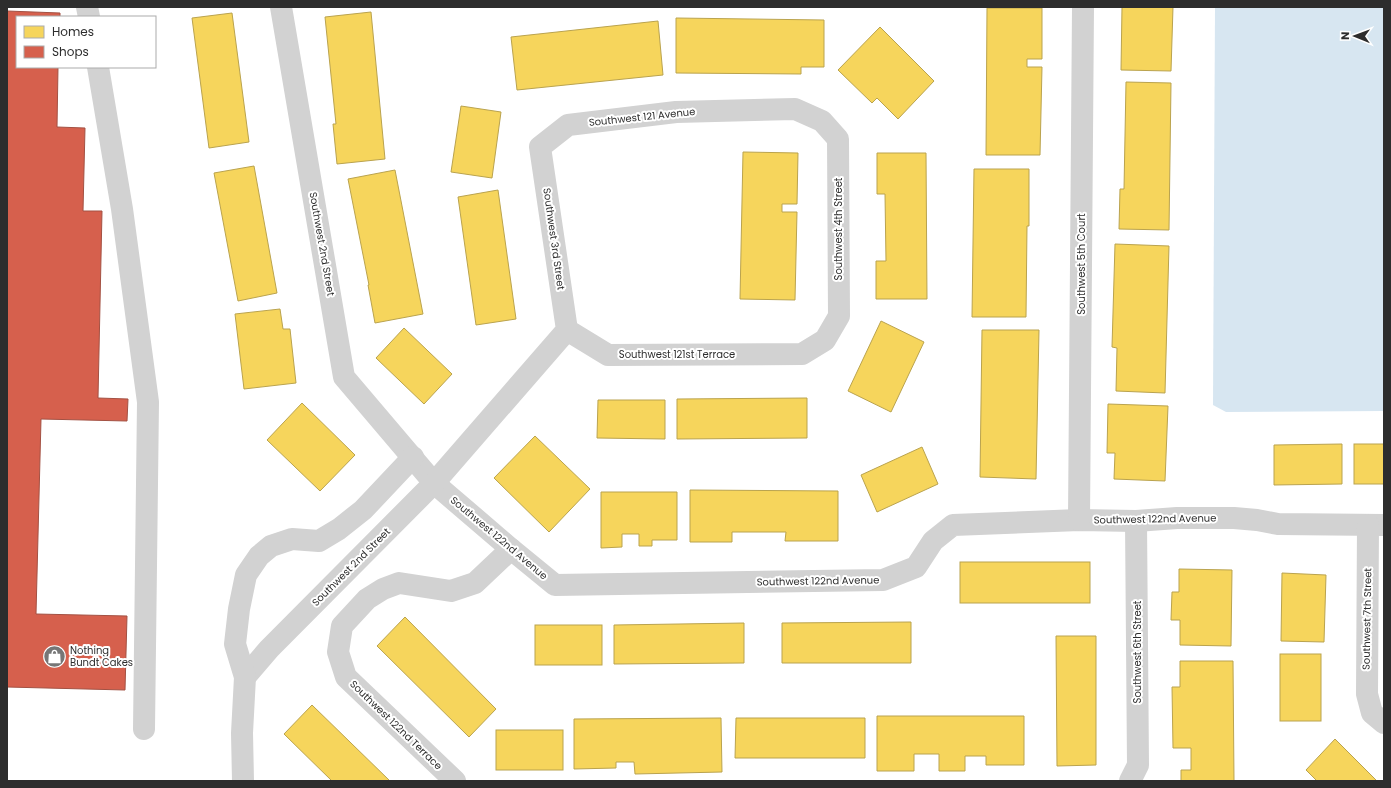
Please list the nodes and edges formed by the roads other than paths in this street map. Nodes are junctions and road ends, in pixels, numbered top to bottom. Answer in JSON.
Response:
{"nodes":[{"id":1,"x":281,"y":7,"type":"edge"},
{"id":2,"x":1083,"y":7,"type":"edge"},
{"id":3,"x":98,"y":68,"type":"edge"},
{"id":4,"x":822,"y":121,"type":"joint"},
{"id":5,"x":540,"y":147,"type":"joint"},
{"id":6,"x":567,"y":330,"type":"junction"},
{"id":7,"x":825,"y":340,"type":"joint"},
{"id":8,"x":413,"y":457,"type":"junction"},
{"id":9,"x":434,"y":483,"type":"junction"},
{"id":10,"x":1079,"y":520,"type":"junction"},
{"id":11,"x":1136,"y":521,"type":"junction"},
{"id":12,"x":1376,"y":525,"type":"edge"},
{"id":13,"x":510,"y":549,"type":"junction"},
{"id":14,"x":245,"y":677,"type":"junction"},
{"id":15,"x":1378,"y":718,"type":"edge"},
{"id":16,"x":144,"y":729,"type":"dead end"},
{"id":17,"x":244,"y":781,"type":"edge"},
{"id":18,"x":455,"y":781,"type":"edge"},
{"id":19,"x":1130,"y":781,"type":"edge"}],
"edges":[{"from":1,"to":8,"type":"street","name":"Southwest 2nd Street"},
{"from":2,"to":10,"type":"street","name":"Southwest 5th Court"},
{"from":3,"to":16,"type":"street"},
{"from":4,"to":5,"type":"street","name":"Southwest 121 Avenue"},
{"from":4,"to":7,"type":"street","name":"Southwest 4th Street"},
{"from":5,"to":6,"type":"street","name":"Southwest 3rd Street"},
{"from":6,"to":7,"type":"street","name":"Southwest 121st Terrace"},
{"from":6,"to":9,"type":"street"},
{"from":8,"to":9,"type":"street","name":"Southwest 2nd Street"},
{"from":8,"to":14,"type":"street"},
{"from":9,"to":13,"type":"street","name":"Southwest 122nd Avenue"},
{"from":9,"to":14,"type":"street","name":"Southwest 2nd Street"},
{"from":10,"to":11,"type":"street","name":"Southwest 122nd Avenue"},
{"from":10,"to":13,"type":"street","name":"Southwest 122nd Avenue"},
{"from":11,"to":12,"type":"street","name":"Southwest 122nd Avenue"},
{"from":11,"to":19,"type":"street","name":"Southwest 6th Street"},
{"from":12,"to":15,"type":"street","name":"Southwest 7th Street"},
{"from":13,"to":18,"type":"street","name":"Southwest 122nd Terrace"},
{"from":14,"to":17,"type":"street"}]}
